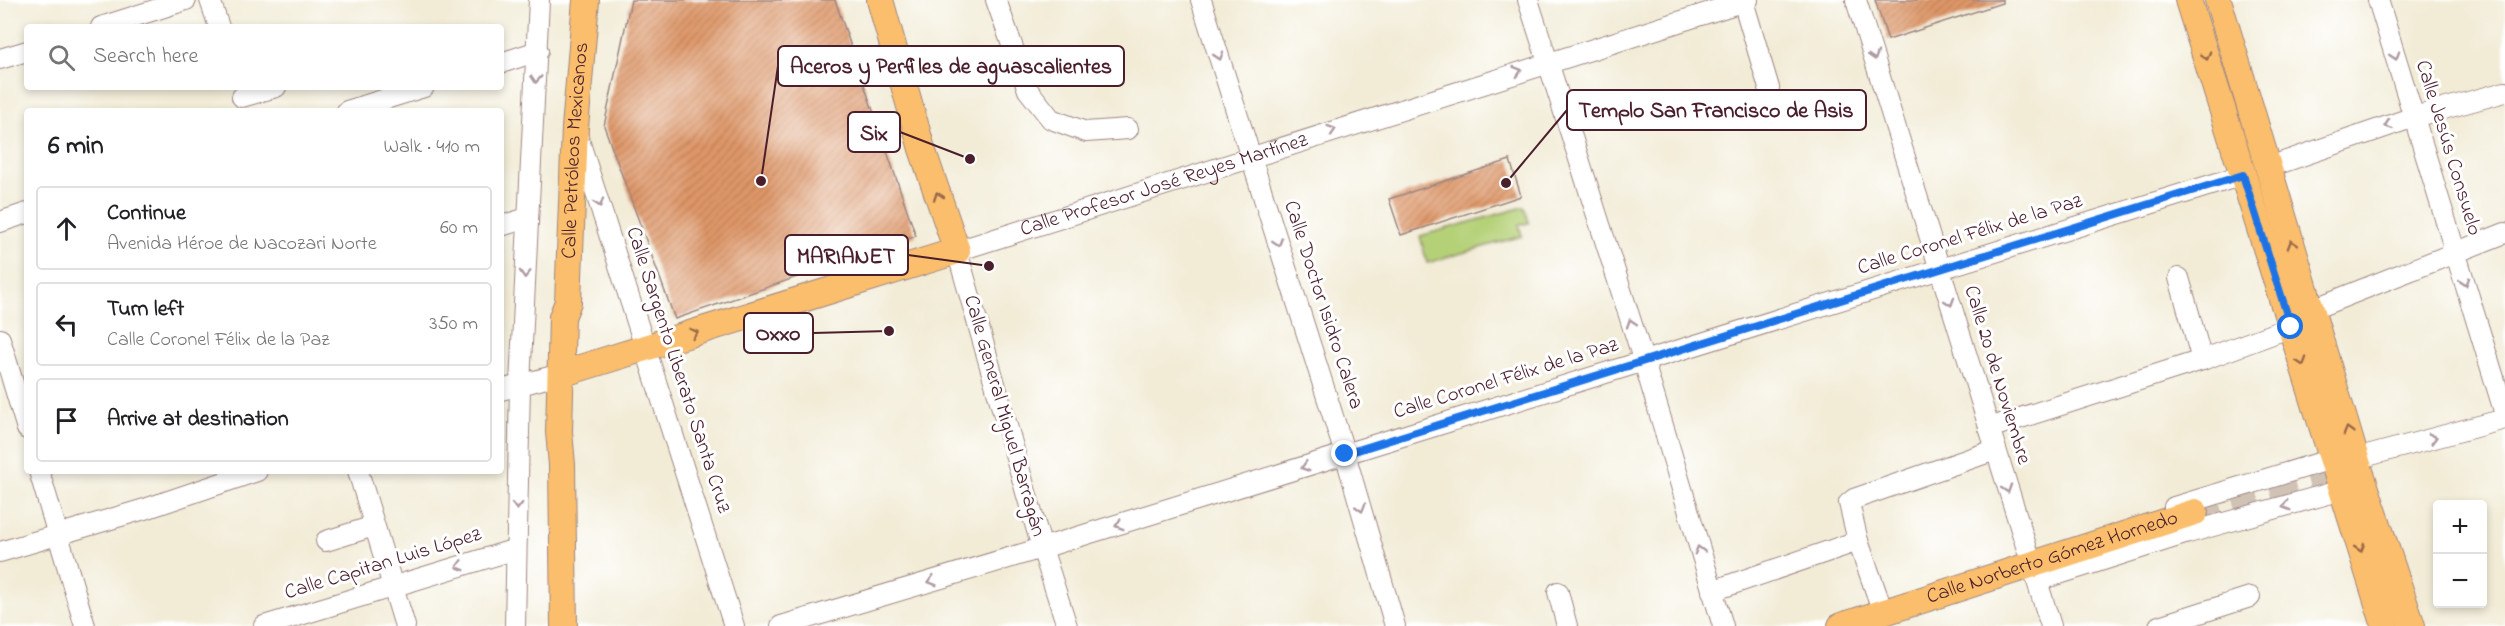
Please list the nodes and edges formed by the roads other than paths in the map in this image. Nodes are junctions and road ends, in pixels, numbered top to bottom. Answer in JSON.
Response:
{"nodes":[{"id":1,"x":186,"y":0,"type":"edge"},
{"id":2,"x":210,"y":0,"type":"edge"},
{"id":3,"x":539,"y":0,"type":"edge"},
{"id":4,"x":586,"y":0,"type":"edge"},
{"id":5,"x":880,"y":0,"type":"edge"},
{"id":6,"x":996,"y":0,"type":"edge"},
{"id":7,"x":1202,"y":0,"type":"edge"},
{"id":8,"x":1528,"y":0,"type":"edge"},
{"id":9,"x":1856,"y":0,"type":"edge"},
{"id":10,"x":2188,"y":0,"type":"edge"},
{"id":11,"x":2218,"y":0,"type":"edge"},
{"id":12,"x":2378,"y":0,"type":"edge"},
{"id":13,"x":1745,"y":1,"type":"edge"},
{"id":14,"x":1712,"y":5,"type":"edge"},
{"id":15,"x":110,"y":24,"type":"edge"},
{"id":16,"x":218,"y":24,"type":"edge"},
{"id":17,"x":538,"y":51,"type":"junction"},
{"id":18,"x":24,"y":52,"type":"edge"},
{"id":19,"x":0,"y":59,"type":"edge"},
{"id":20,"x":504,"y":62,"type":"edge"},
{"id":21,"x":1547,"y":63,"type":"junction"},
{"id":22,"x":1769,"y":88,"type":"dead end"},
{"id":23,"x":267,"y":90,"type":"edge"},
{"id":24,"x":414,"y":90,"type":"edge"},
{"id":25,"x":2505,"y":92,"type":"edge"},
{"id":26,"x":242,"y":98,"type":"edge"},
{"id":27,"x":357,"y":108,"type":"edge"},
{"id":28,"x":2414,"y":117,"type":"junction"},
{"id":29,"x":575,"y":128,"type":"junction"},
{"id":30,"x":1128,"y":129,"type":"dead end"},
{"id":31,"x":1251,"y":156,"type":"junction"},
{"id":32,"x":2269,"y":167,"type":"junction"},
{"id":33,"x":2243,"y":175,"type":"junction"},
{"id":34,"x":24,"y":214,"type":"edge"},
{"id":35,"x":527,"y":218,"type":"junction"},
{"id":36,"x":0,"y":222,"type":"edge"},
{"id":37,"x":504,"y":225,"type":"edge"},
{"id":38,"x":2505,"y":233,"type":"edge"},
{"id":39,"x":957,"y":251,"type":"junction"},
{"id":40,"x":2455,"y":252,"type":"junction"},
{"id":41,"x":1939,"y":270,"type":"junction"},
{"id":42,"x":2179,"y":278,"type":"dead end"},
{"id":43,"x":2313,"y":309,"type":"junction"},
{"id":44,"x":2291,"y":327,"type":"junction"},
{"id":45,"x":0,"y":339,"type":"edge"},
{"id":46,"x":645,"y":348,"type":"junction"},
{"id":47,"x":2202,"y":360,"type":"junction"},
{"id":48,"x":1644,"y":362,"type":"junction"},
{"id":49,"x":569,"y":372,"type":"junction"},
{"id":50,"x":13,"y":377,"type":"edge"},
{"id":51,"x":510,"y":387,"type":"edge"},
{"id":52,"x":2505,"y":414,"type":"edge"},
{"id":53,"x":24,"y":418,"type":"edge"},
{"id":54,"x":2505,"y":419,"type":"edge"},
{"id":55,"x":1989,"y":428,"type":"junction"},
{"id":56,"x":1995,"y":450,"type":"junction"},
{"id":57,"x":1345,"y":454,"type":"junction"},
{"id":58,"x":2344,"y":459,"type":"junction"},
{"id":59,"x":40,"y":474,"type":"edge"},
{"id":60,"x":247,"y":474,"type":"edge"},
{"id":61,"x":359,"y":474,"type":"edge"},
{"id":62,"x":2342,"y":490,"type":"junction"},
{"id":63,"x":2195,"y":512,"type":"tunnel mouth"},
{"id":64,"x":374,"y":526,"type":"junction"},
{"id":65,"x":58,"y":535,"type":"junction"},
{"id":66,"x":326,"y":541,"type":"dead end"},
{"id":67,"x":1858,"y":541,"type":"junction"},
{"id":68,"x":516,"y":549,"type":"junction"},
{"id":69,"x":1042,"y":549,"type":"junction"},
{"id":70,"x":0,"y":552,"type":"edge"},
{"id":71,"x":2033,"y":566,"type":"junction"},
{"id":72,"x":393,"y":585,"type":"junction"},
{"id":73,"x":1712,"y":591,"type":"junction"},
{"id":74,"x":1557,"y":592,"type":"dead end"},
{"id":75,"x":2250,"y":597,"type":"dead end"},
{"id":76,"x":1882,"y":612,"type":"junction"},
{"id":77,"x":85,"y":626,"type":"edge"},
{"id":78,"x":264,"y":626,"type":"edge"},
{"id":79,"x":405,"y":626,"type":"edge"},
{"id":80,"x":515,"y":626,"type":"edge"},
{"id":81,"x":564,"y":626,"type":"edge"},
{"id":82,"x":735,"y":626,"type":"edge"},
{"id":83,"x":781,"y":626,"type":"edge"},
{"id":84,"x":1067,"y":626,"type":"edge"},
{"id":85,"x":1395,"y":626,"type":"edge"},
{"id":86,"x":1567,"y":626,"type":"edge"},
{"id":87,"x":1723,"y":626,"type":"edge"},
{"id":88,"x":1841,"y":626,"type":"edge"},
{"id":89,"x":2051,"y":626,"type":"edge"},
{"id":90,"x":2159,"y":626,"type":"edge"},
{"id":91,"x":2385,"y":626,"type":"edge"},
{"id":92,"x":2412,"y":626,"type":"edge"}],
"edges":[{"from":1,"to":15,"type":"street"},
{"from":2,"to":16,"type":"street"},
{"from":3,"to":17,"type":"street","name":"Calle Petróleos Mexicanos"},
{"from":4,"to":29,"type":"main road","name":"Calle Petróleos Mexicanos"},
{"from":39,"to":5,"type":"main road","name":"Calle General Miguel Barragán","one_way":true},
{"from":6,"to":30,"type":"street"},
{"from":7,"to":31,"type":"street","name":"Calle Doctor Isidro Calera","one_way":true},
{"from":8,"to":21,"type":"street"},
{"from":9,"to":41,"type":"street","name":"Calle 20 de Noviembre","one_way":true},
{"from":10,"to":33,"type":"main road","one_way":true},
{"from":11,"to":32,"type":"main road"},
{"from":12,"to":28,"type":"street","name":"Calle Jesús Consuelo","one_way":true},
{"from":13,"to":14,"type":"street","name":"Calle Profesor José Reyes Martínez"},
{"from":13,"to":22,"type":"street"},
{"from":14,"to":21,"type":"street","name":"Calle Profesor José Reyes Martínez"},
{"from":17,"to":20,"type":"street"},
{"from":17,"to":35,"type":"street","name":"Calle Petróleos Mexicanos","one_way":true},
{"from":18,"to":19,"type":"street"},
{"from":31,"to":21,"type":"street","name":"Calle Profesor José Reyes Martínez","one_way":true},
{"from":48,"to":21,"type":"street","one_way":true},
{"from":23,"to":26,"type":"street"},
{"from":24,"to":27,"type":"street"},
{"from":25,"to":28,"type":"street"},
{"from":28,"to":32,"type":"street","one_way":true},
{"from":28,"to":40,"type":"street","name":"Calle Jesús Consuelo"},
{"from":29,"to":46,"type":"street","name":"Calle Sargento Liberato Santa Cruz","one_way":true},
{"from":29,"to":49,"type":"main road","name":"Calle Petróleos Mexicanos"},
{"from":31,"to":39,"type":"street","name":"Calle Profesor José Reyes Martínez"},
{"from":31,"to":57,"type":"street","name":"Calle Doctor Isidro Calera","one_way":true},
{"from":43,"to":32,"type":"main road","one_way":true},
{"from":33,"to":41,"type":"street","name":"Calle Coronel Félix de la Paz"},
{"from":33,"to":44,"type":"main road"},
{"from":34,"to":36,"type":"street"},
{"from":35,"to":37,"type":"street"},
{"from":35,"to":51,"type":"street","name":"Calle Petróleos Mexicanos","one_way":true},
{"from":38,"to":40,"type":"street"},
{"from":46,"to":39,"type":"main road","name":"Calle Profesor José Reyes Martínez","one_way":true},
{"from":39,"to":69,"type":"street","name":"Calle General Miguel Barragán"},
{"from":40,"to":43,"type":"street"},
{"from":40,"to":52,"type":"street","name":"Calle Jesús Consuelo","one_way":true},
{"from":41,"to":48,"type":"street","name":"Calle Coronel Félix de la Paz"},
{"from":41,"to":55,"type":"street","name":"Calle 20 de Noviembre","one_way":true},
{"from":42,"to":47,"type":"street"},
{"from":58,"to":43,"type":"main road","one_way":true},
{"from":44,"to":47,"type":"street"},
{"from":44,"to":58,"type":"main road","one_way":true},
{"from":45,"to":50,"type":"street"},
{"from":46,"to":49,"type":"main road","name":"Calle Profesor José Reyes Martínez"},
{"from":46,"to":82,"type":"street","name":"Calle Sargento Liberato Santa Cruz"},
{"from":47,"to":55,"type":"street"},
{"from":48,"to":57,"type":"street","name":"Calle Coronel Félix de la Paz"},
{"from":73,"to":48,"type":"street","one_way":true},
{"from":49,"to":51,"type":"street","name":"Calle Profesor José Reyes Martínez"},
{"from":49,"to":81,"type":"main road","name":"Calle Petróleos Mexicanos"},
{"from":50,"to":53,"type":"street"},
{"from":51,"to":68,"type":"street","name":"Calle Petróleos Mexicanos","one_way":true},
{"from":58,"to":54,"type":"street","name":"Calle Norberto Gómez Hornedo","one_way":true},
{"from":55,"to":56,"type":"street","name":"Calle 20 de Noviembre"},
{"from":56,"to":67,"type":"street"},
{"from":56,"to":71,"type":"street","name":"Calle 20 de Noviembre","one_way":true},
{"from":57,"to":69,"type":"street","name":"Calle Coronel Félix de la Paz","one_way":true},
{"from":57,"to":85,"type":"street","name":"Calle Doctor Isidro Calera","one_way":true},
{"from":58,"to":62,"type":"main road"},
{"from":58,"to":71,"type":"street","name":"Calle Norberto Gómez Hornedo"},
{"from":58,"to":92,"type":"main road"},
{"from":59,"to":65,"type":"street"},
{"from":60,"to":65,"type":"street"},
{"from":61,"to":64,"type":"street"},
{"from":62,"to":71,"type":"street","name":"Calle Norberto Gómez Hornedo","one_way":true},
{"from":62,"to":91,"type":"main road","one_way":true},
{"from":63,"to":71,"type":"main road","name":"Calle Norberto Gómez Hornedo"},
{"from":64,"to":66,"type":"street"},
{"from":64,"to":72,"type":"street"},
{"from":65,"to":70,"type":"street"},
{"from":65,"to":77,"type":"street"},
{"from":67,"to":73,"type":"street"},
{"from":67,"to":76,"type":"street"},
{"from":68,"to":72,"type":"street","name":"Calle Capitan Luis López","one_way":true},
{"from":68,"to":80,"type":"street","name":"Calle Petróleos Mexicanos"},
{"from":69,"to":83,"type":"street","name":"Calle Coronel Félix de la Paz","one_way":true},
{"from":69,"to":84,"type":"street","name":"Calle General Miguel Barragán"},
{"from":71,"to":76,"type":"main road","name":"Calle Norberto Gómez Hornedo"},
{"from":71,"to":89,"type":"street","name":"Calle 20 de Noviembre"},
{"from":72,"to":78,"type":"street","name":"Calle Capitan Luis López"},
{"from":72,"to":79,"type":"street"},
{"from":73,"to":87,"type":"street"},
{"from":74,"to":86,"type":"street"},
{"from":75,"to":90,"type":"street"},
{"from":76,"to":88,"type":"main road","name":"Calle Norberto Gómez Hornedo"}]}
